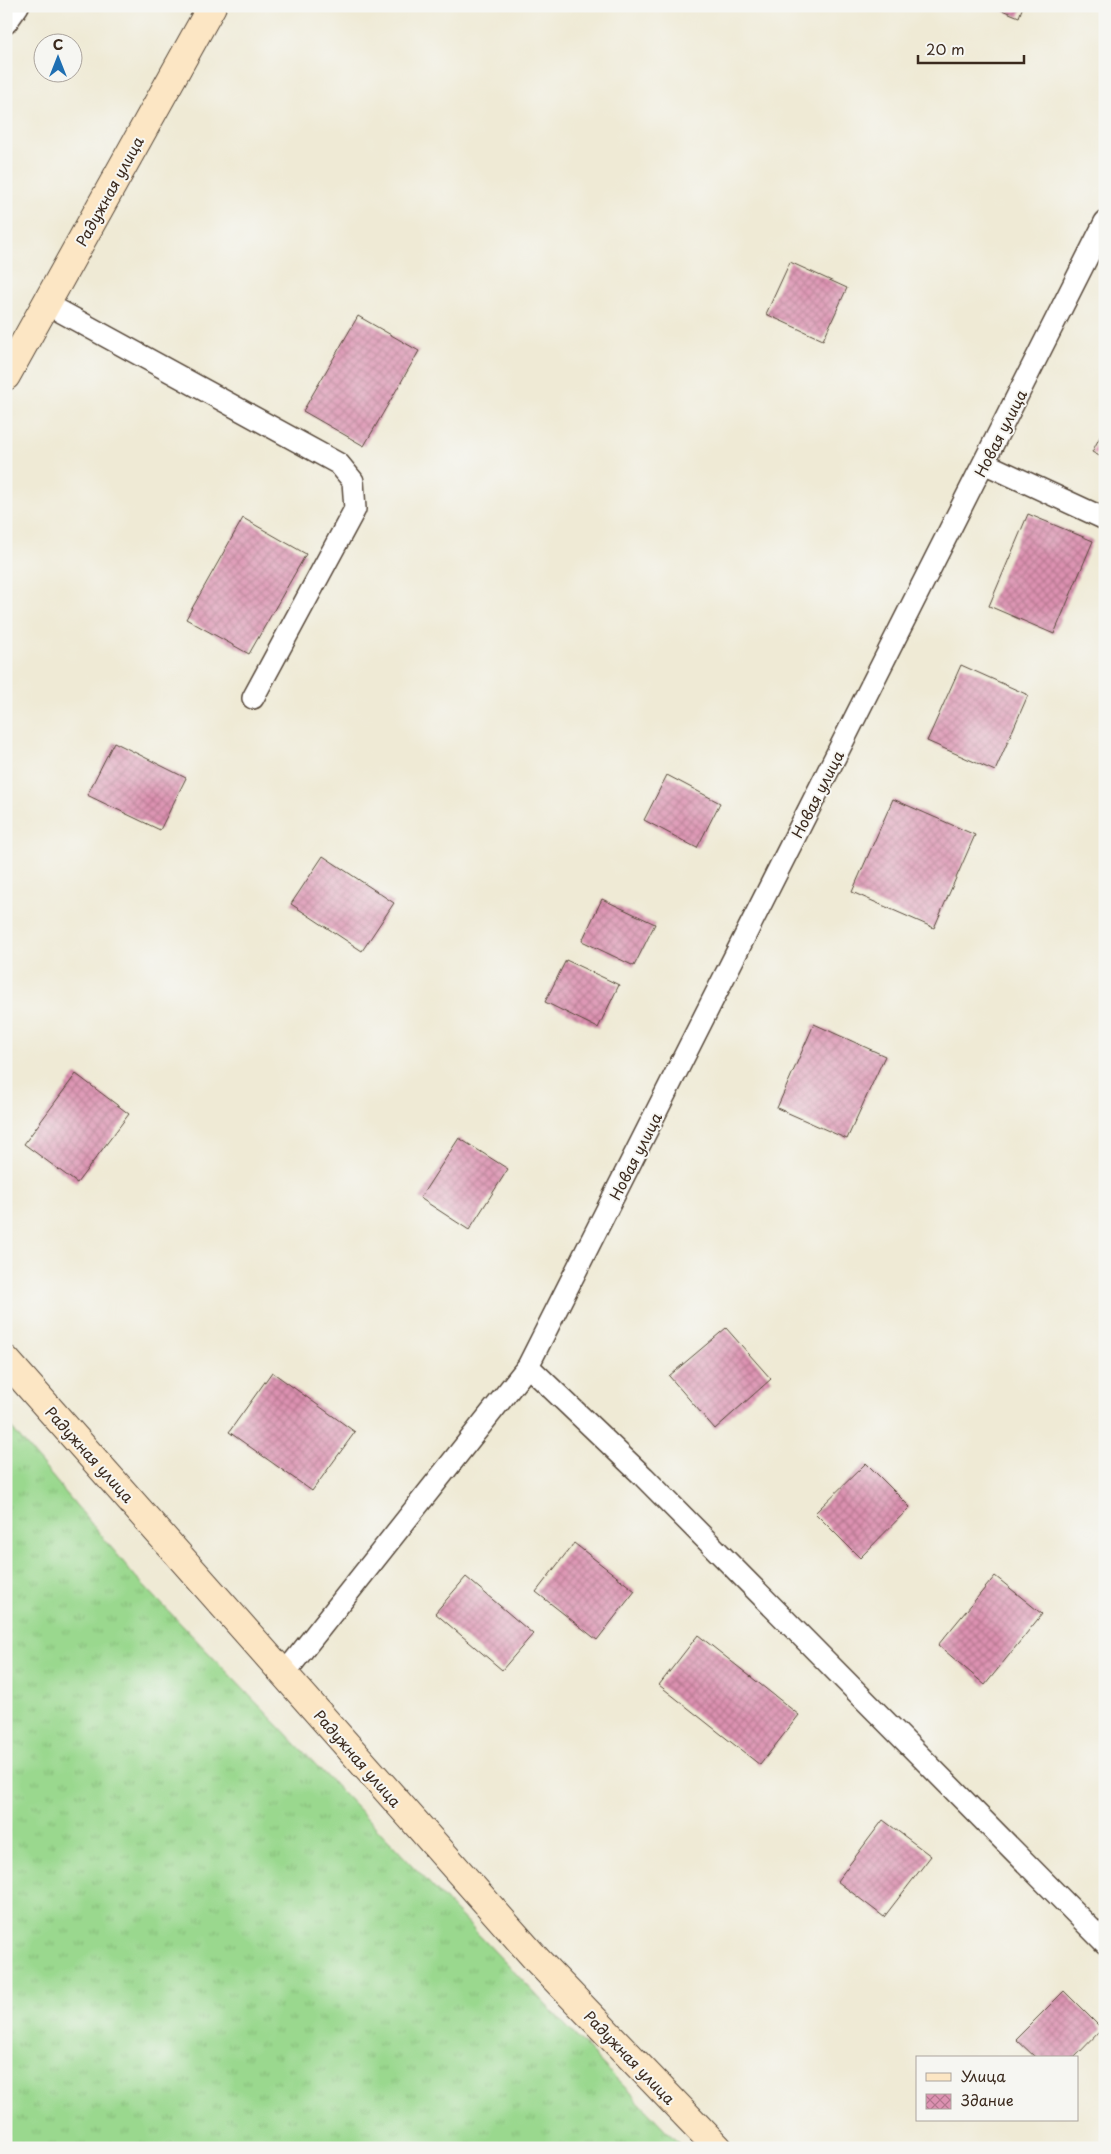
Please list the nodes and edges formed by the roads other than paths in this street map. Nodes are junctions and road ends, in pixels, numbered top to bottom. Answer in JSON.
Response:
{"nodes":[{"id":1,"x":18,"y":6,"type":"edge"},
{"id":2,"x":212,"y":6,"type":"edge"},
{"id":3,"x":6,"y":23,"type":"edge"},
{"id":4,"x":1105,"y":222,"type":"edge"},
{"id":5,"x":47,"y":304,"type":"junction"},
{"id":6,"x":6,"y":376,"type":"edge"},
{"id":7,"x":984,"y":463,"type":"junction"},
{"id":8,"x":1105,"y":519,"type":"edge"},
{"id":9,"x":253,"y":698,"type":"dead end"},
{"id":10,"x":6,"y":1360,"type":"edge"},
{"id":11,"x":528,"y":1366,"type":"junction"},
{"id":12,"x":284,"y":1674,"type":"junction"},
{"id":13,"x":1105,"y":1943,"type":"edge"},
{"id":14,"x":718,"y":2148,"type":"edge"}],
"edges":[{"from":1,"to":3,"type":"lane"},
{"from":2,"to":5,"type":"main road","name":"Радужная улица"},
{"from":4,"to":7,"type":"lane","name":"Новая улица"},
{"from":5,"to":6,"type":"main road","name":"Радужная улица"},
{"from":5,"to":9,"type":"lane"},
{"from":7,"to":8,"type":"lane"},
{"from":7,"to":11,"type":"lane","name":"Новая улица"},
{"from":10,"to":12,"type":"main road","name":"Радужная улица"},
{"from":11,"to":12,"type":"lane","name":"Новая улица"},
{"from":11,"to":13,"type":"lane"},
{"from":12,"to":14,"type":"main road","name":"Радужная улица"}]}
